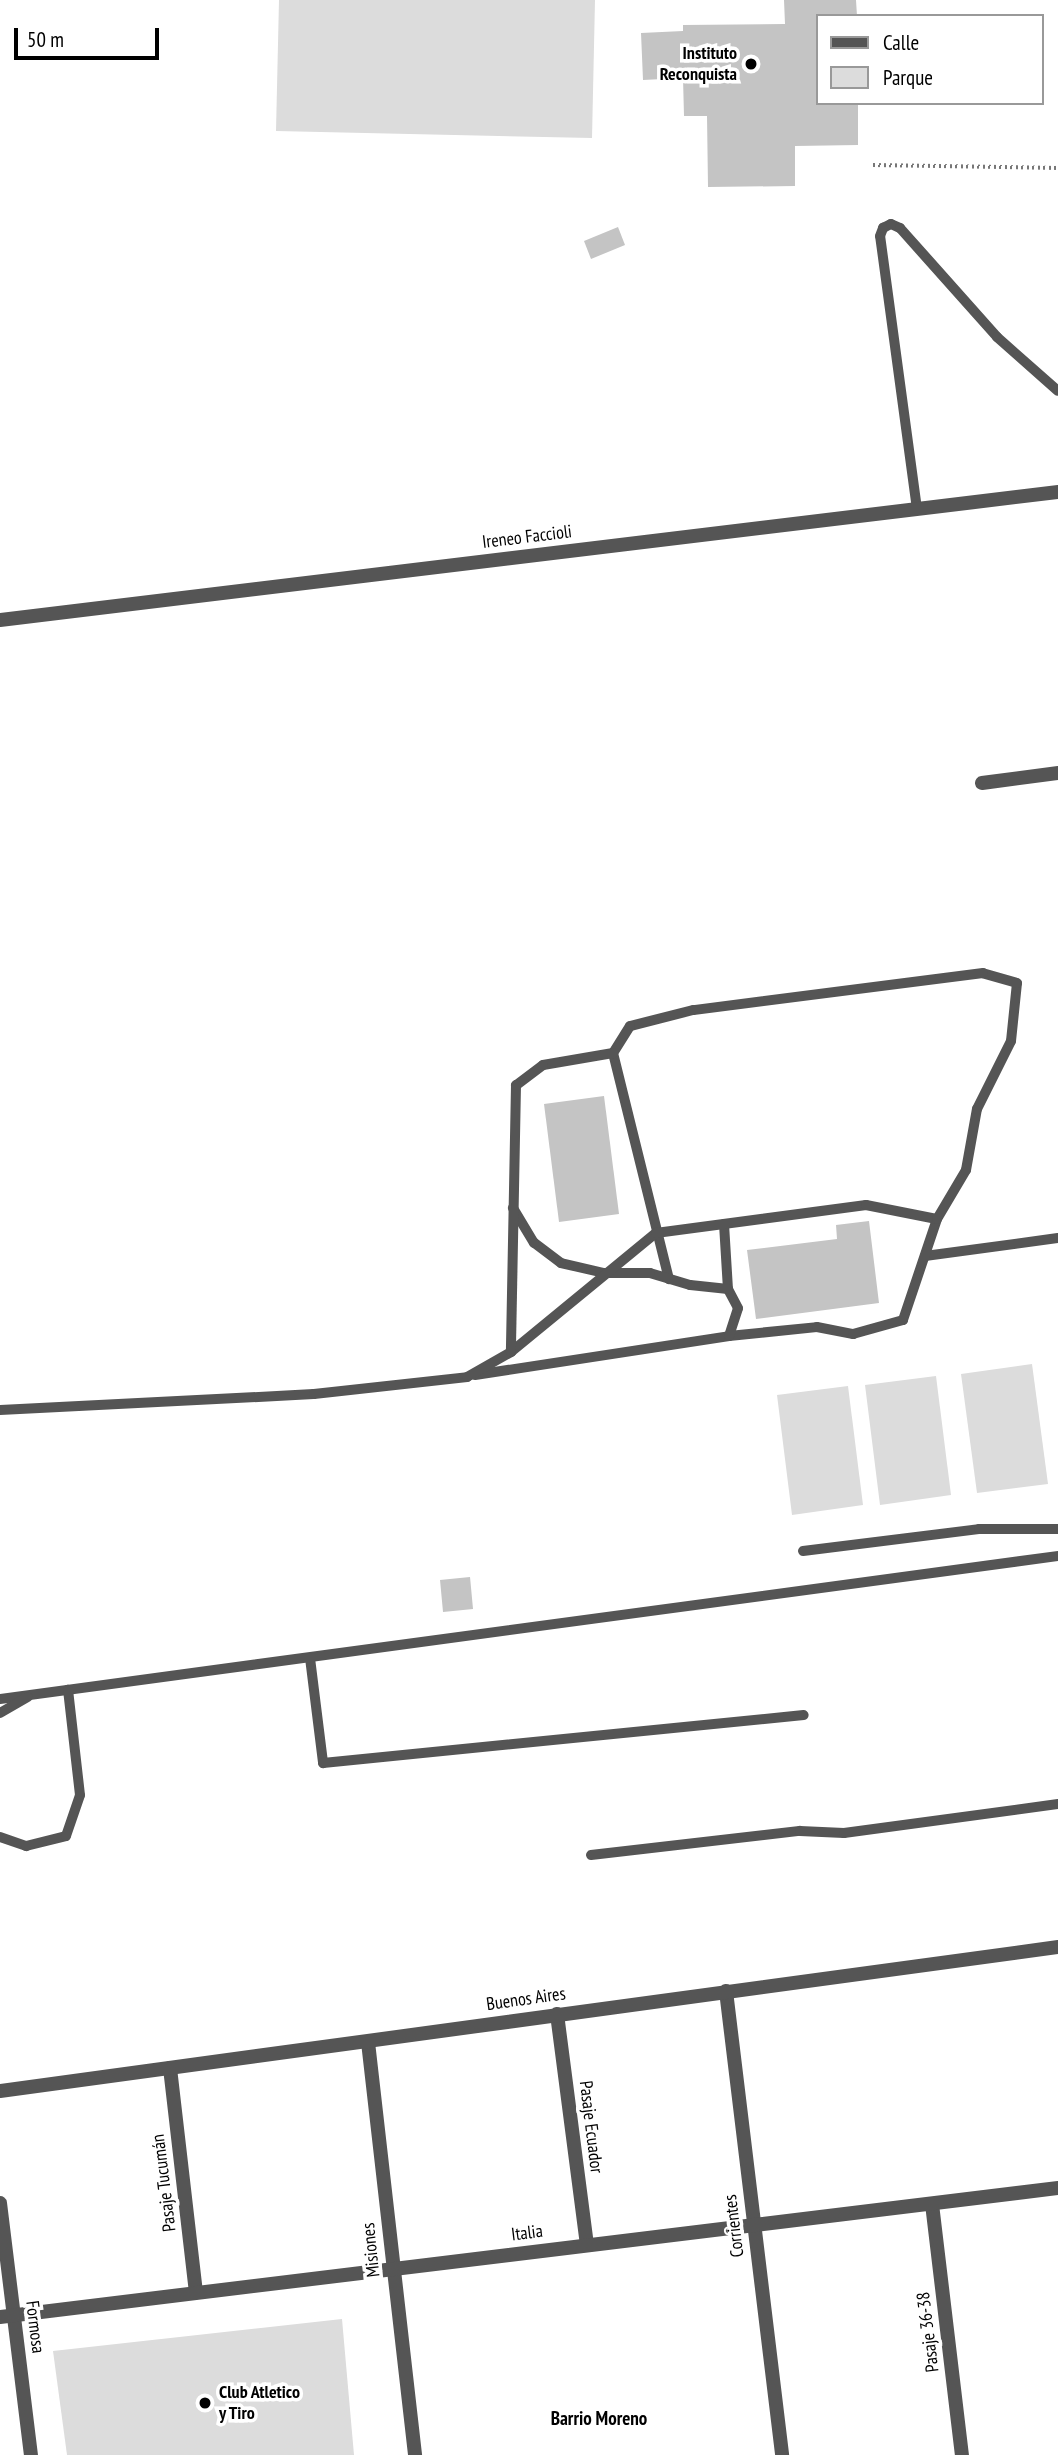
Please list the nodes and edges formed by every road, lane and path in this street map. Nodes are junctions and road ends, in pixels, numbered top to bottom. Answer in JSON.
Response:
{"nodes":[{"id":1,"x":873,"y":165,"type":"dead end"},
{"id":2,"x":1058,"y":168,"type":"edge"},
{"id":3,"x":1058,"y":391,"type":"edge"},
{"id":4,"x":1058,"y":492,"type":"edge"},
{"id":5,"x":916,"y":509,"type":"junction"},
{"id":6,"x":0,"y":620,"type":"edge"},
{"id":7,"x":1058,"y":773,"type":"edge"},
{"id":8,"x":982,"y":783,"type":"dead end"},
{"id":9,"x":613,"y":1053,"type":"junction"},
{"id":10,"x":513,"y":1208,"type":"junction"},
{"id":11,"x":937,"y":1219,"type":"junction"},
{"id":12,"x":724,"y":1224,"type":"junction"},
{"id":13,"x":656,"y":1233,"type":"junction"},
{"id":14,"x":1058,"y":1238,"type":"edge"},
{"id":15,"x":925,"y":1256,"type":"junction"},
{"id":16,"x":604,"y":1273,"type":"junction"},
{"id":17,"x":669,"y":1279,"type":"junction"},
{"id":18,"x":727,"y":1289,"type":"junction"},
{"id":19,"x":729,"y":1336,"type":"junction"},
{"id":20,"x":511,"y":1352,"type":"junction"},
{"id":21,"x":467,"y":1377,"type":"junction"},
{"id":22,"x":0,"y":1410,"type":"edge"},
{"id":23,"x":1058,"y":1529,"type":"edge"},
{"id":24,"x":803,"y":1551,"type":"dead end"},
{"id":25,"x":1058,"y":1556,"type":"edge"},
{"id":26,"x":310,"y":1658,"type":"junction"},
{"id":27,"x":68,"y":1690,"type":"junction"},
{"id":28,"x":33,"y":1695,"type":"junction"},
{"id":29,"x":0,"y":1699,"type":"edge"},
{"id":30,"x":0,"y":1713,"type":"edge"},
{"id":31,"x":804,"y":1716,"type":"dead end"},
{"id":32,"x":1058,"y":1804,"type":"edge"},
{"id":33,"x":0,"y":1837,"type":"edge"},
{"id":34,"x":591,"y":1854,"type":"dead end"},
{"id":35,"x":1058,"y":1947,"type":"edge"},
{"id":36,"x":726,"y":1991,"type":"junction"},
{"id":37,"x":557,"y":2014,"type":"junction"},
{"id":38,"x":368,"y":2042,"type":"junction"},
{"id":39,"x":170,"y":2068,"type":"junction"},
{"id":40,"x":0,"y":2091,"type":"edge"},
{"id":41,"x":1058,"y":2188,"type":"edge"},
{"id":42,"x":0,"y":2203,"type":"edge"},
{"id":43,"x":932,"y":2204,"type":"junction"},
{"id":44,"x":753,"y":2225,"type":"junction"},
{"id":45,"x":587,"y":2245,"type":"junction"},
{"id":46,"x":393,"y":2269,"type":"junction"},
{"id":47,"x":196,"y":2293,"type":"junction"},
{"id":48,"x":7,"y":2316,"type":"edge"},
{"id":49,"x":31,"y":2455,"type":"edge"},
{"id":50,"x":415,"y":2455,"type":"edge"},
{"id":51,"x":782,"y":2455,"type":"edge"},
{"id":52,"x":961,"y":2455,"type":"edge"}],
"edges":[{"from":1,"to":2,"type":"path"},
{"from":3,"to":5,"type":"lane"},
{"from":4,"to":5,"type":"street","name":"Ireneo Faccioli"},
{"from":5,"to":6,"type":"street","name":"Ireneo Faccioli"},
{"from":7,"to":8,"type":"street"},
{"from":9,"to":10,"type":"lane"},
{"from":9,"to":11,"type":"lane"},
{"from":9,"to":13,"type":"lane"},
{"from":10,"to":16,"type":"lane"},
{"from":10,"to":20,"type":"lane"},
{"from":11,"to":12,"type":"lane"},
{"from":11,"to":15,"type":"lane"},
{"from":12,"to":13,"type":"lane"},
{"from":12,"to":18,"type":"lane"},
{"from":13,"to":16,"type":"lane"},
{"from":13,"to":17,"type":"lane"},
{"from":14,"to":15,"type":"lane"},
{"from":15,"to":19,"type":"lane"},
{"from":16,"to":17,"type":"lane"},
{"from":16,"to":20,"type":"lane"},
{"from":17,"to":18,"type":"lane"},
{"from":18,"to":19,"type":"lane"},
{"from":19,"to":21,"type":"lane"},
{"from":20,"to":21,"type":"lane"},
{"from":21,"to":22,"type":"lane"},
{"from":23,"to":24,"type":"lane"},
{"from":25,"to":26,"type":"lane"},
{"from":26,"to":27,"type":"lane"},
{"from":26,"to":31,"type":"lane"},
{"from":27,"to":28,"type":"lane"},
{"from":27,"to":33,"type":"lane"},
{"from":28,"to":29,"type":"lane"},
{"from":28,"to":30,"type":"lane"},
{"from":32,"to":34,"type":"lane"},
{"from":35,"to":36,"type":"street","name":"Buenos Aires"},
{"from":36,"to":37,"type":"street","name":"Buenos Aires"},
{"from":36,"to":44,"type":"street","name":"Corrientes"},
{"from":37,"to":38,"type":"street","name":"Buenos Aires"},
{"from":37,"to":45,"type":"street","name":"Pasaje Ecuador"},
{"from":38,"to":39,"type":"street","name":"Buenos Aires"},
{"from":38,"to":46,"type":"street","name":"Misiones"},
{"from":39,"to":40,"type":"street","name":"Buenos Aires"},
{"from":39,"to":47,"type":"street","name":"Pasaje Tucumán"},
{"from":41,"to":43,"type":"street","name":"Italia"},
{"from":42,"to":48,"type":"street","name":"Formosa"},
{"from":43,"to":44,"type":"street","name":"Italia"},
{"from":43,"to":52,"type":"street","name":"Pasaje 36-38"},
{"from":44,"to":45,"type":"street","name":"Italia"},
{"from":44,"to":51,"type":"street","name":"Corrientes"},
{"from":45,"to":46,"type":"street","name":"Italia"},
{"from":46,"to":47,"type":"street","name":"Italia"},
{"from":46,"to":50,"type":"street","name":"Misiones"},
{"from":47,"to":48,"type":"street","name":"Italia"},
{"from":48,"to":49,"type":"street","name":"Formosa"}]}
